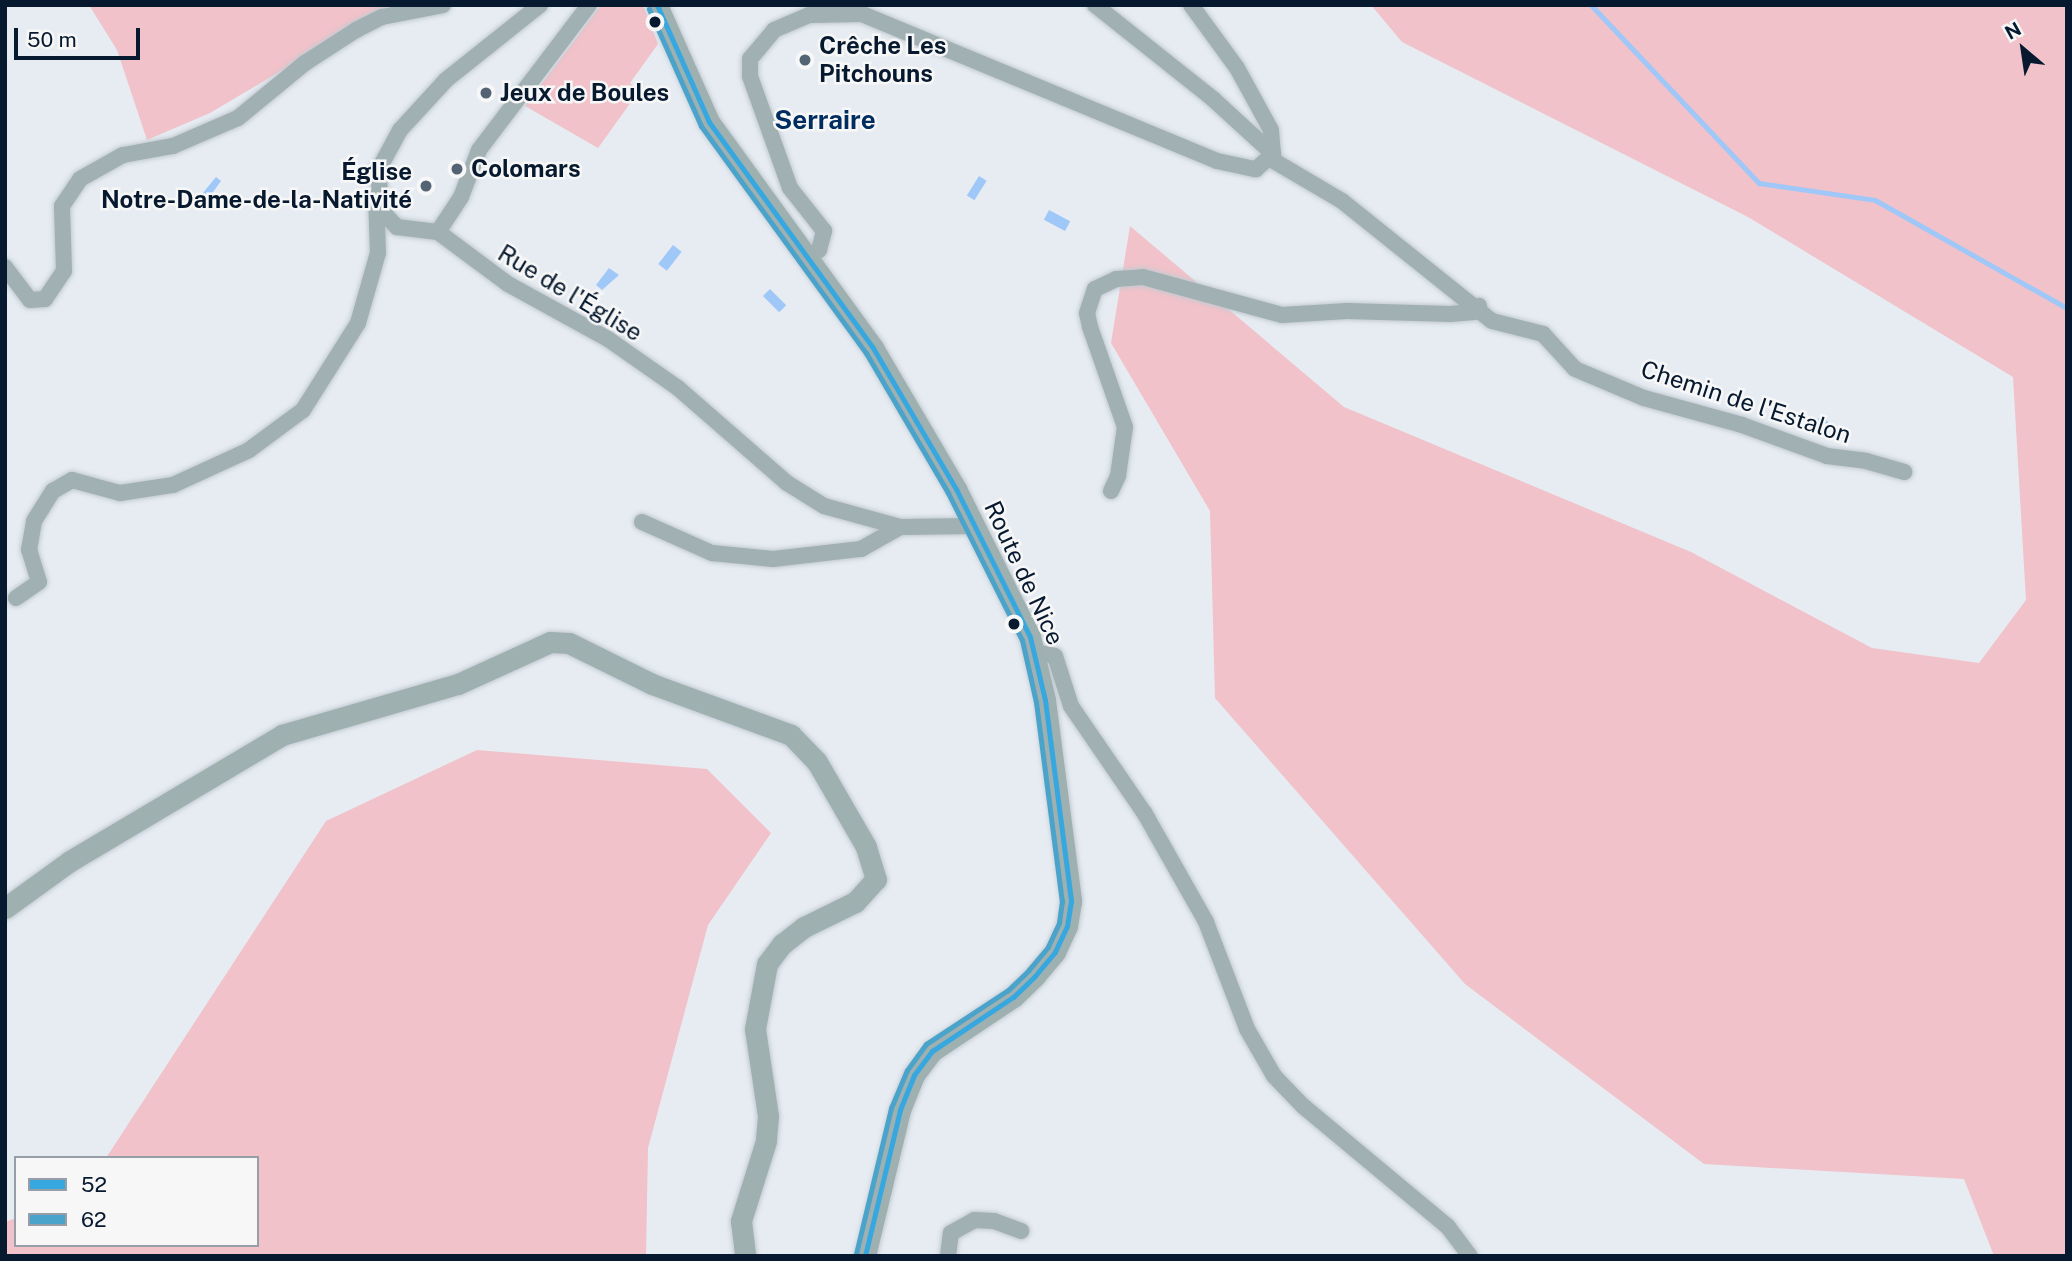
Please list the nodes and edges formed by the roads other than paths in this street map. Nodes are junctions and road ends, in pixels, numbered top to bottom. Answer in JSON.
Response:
{"nodes":[{"id":1,"x":443,"y":5,"type":"edge"},
{"id":2,"x":540,"y":5,"type":"edge"},
{"id":3,"x":589,"y":5,"type":"edge"},
{"id":4,"x":657,"y":5,"type":"edge"},
{"id":5,"x":1095,"y":5,"type":"edge"},
{"id":6,"x":1191,"y":5,"type":"edge"},
{"id":7,"x":1271,"y":156,"type":"junction"},
{"id":8,"x":377,"y":191,"type":"junction"},
{"id":9,"x":438,"y":232,"type":"junction"},
{"id":10,"x":807,"y":259,"type":"junction"},
{"id":11,"x":5,"y":268,"type":"edge"},
{"id":12,"x":1479,"y":306,"type":"junction"},
{"id":13,"x":1904,"y":472,"type":"dead end"},
{"id":14,"x":1111,"y":491,"type":"dead end"},
{"id":15,"x":642,"y":522,"type":"dead end"},
{"id":16,"x":975,"y":526,"type":"junction"},
{"id":17,"x":900,"y":527,"type":"junction"},
{"id":18,"x":16,"y":598,"type":"dead end"},
{"id":19,"x":1035,"y":652,"type":"junction"},
{"id":20,"x":5,"y":908,"type":"edge"},
{"id":21,"x":1021,"y":1231,"type":"dead end"},
{"id":22,"x":745,"y":1256,"type":"edge"},
{"id":23,"x":865,"y":1256,"type":"edge"},
{"id":24,"x":948,"y":1256,"type":"edge"},
{"id":25,"x":1470,"y":1256,"type":"edge"}],
"edges":[{"from":1,"to":11,"type":"street"},
{"from":2,"to":8,"type":"street"},
{"from":3,"to":9,"type":"street"},
{"from":4,"to":10,"type":"street","name":"Route de Nice"},
{"from":5,"to":7,"type":"street","name":"Chemin de l'Estalon"},
{"from":6,"to":7,"type":"street"},
{"from":7,"to":10,"type":"street"},
{"from":7,"to":12,"type":"street","name":"Chemin de l'Estalon"},
{"from":8,"to":9,"type":"street"},
{"from":8,"to":18,"type":"street"},
{"from":9,"to":17,"type":"street","name":"Rue de l'Église"},
{"from":10,"to":16,"type":"street","name":"Route de Nice"},
{"from":12,"to":13,"type":"street","name":"Chemin de l'Estalon"},
{"from":12,"to":14,"type":"street"},
{"from":15,"to":17,"type":"street"},
{"from":16,"to":17,"type":"street","name":"Rue de l'Église"},
{"from":16,"to":19,"type":"street","name":"Route de Nice"},
{"from":19,"to":23,"type":"street","name":"Route de Nice"},
{"from":19,"to":25,"type":"street"},
{"from":20,"to":22,"type":"street"},
{"from":21,"to":24,"type":"street"}]}
